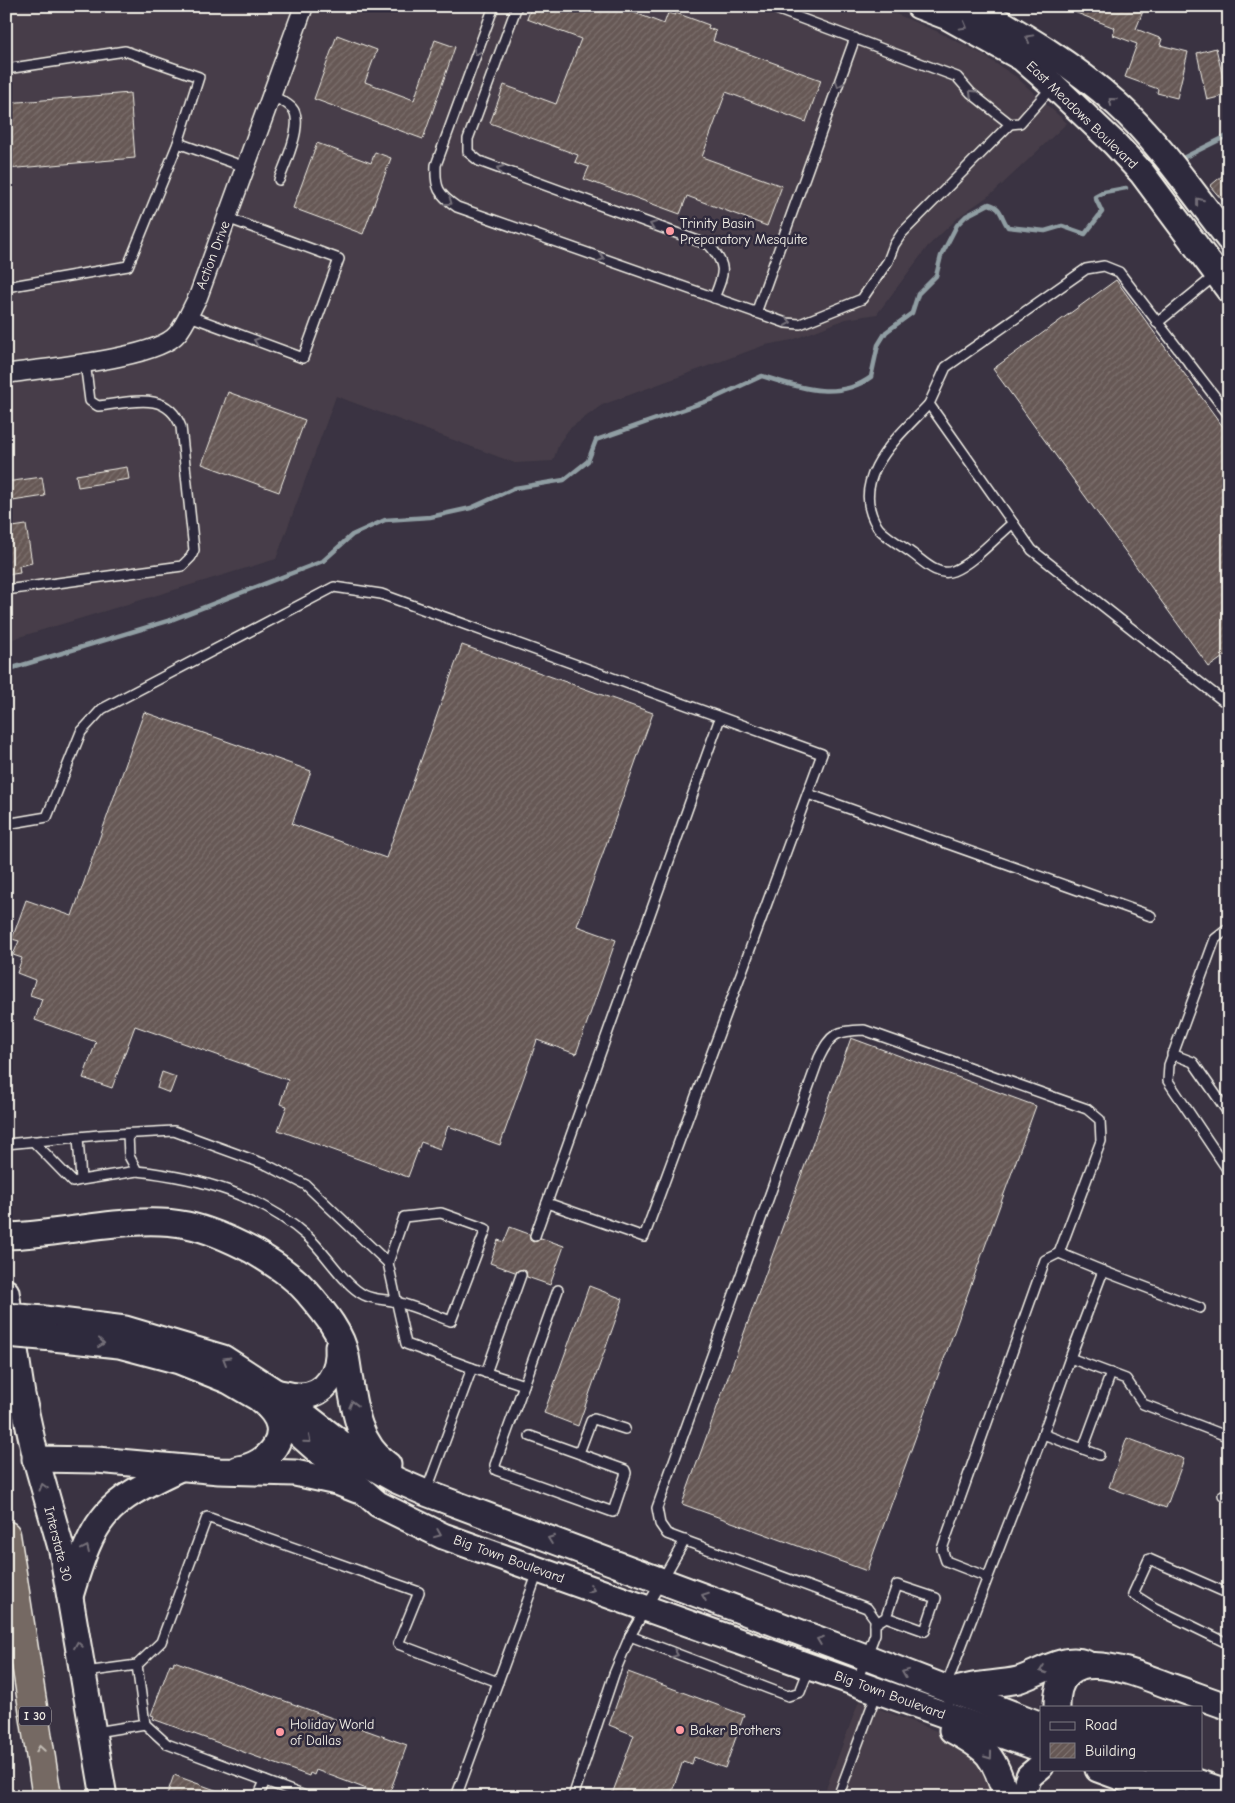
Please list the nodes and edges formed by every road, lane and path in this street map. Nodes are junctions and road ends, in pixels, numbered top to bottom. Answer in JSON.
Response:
{"nodes":[{"id":1,"x":304,"y":6,"type":"edge"},
{"id":2,"x":494,"y":6,"type":"edge"},
{"id":3,"x":517,"y":6,"type":"edge"},
{"id":4,"x":768,"y":6,"type":"edge"},
{"id":5,"x":919,"y":6,"type":"edge"},
{"id":6,"x":972,"y":6,"type":"edge"},
{"id":7,"x":855,"y":38,"type":"junction"},
{"id":8,"x":1069,"y":66,"type":"junction"},
{"id":9,"x":6,"y":69,"type":"edge"},
{"id":10,"x":1053,"y":85,"type":"junction"},
{"id":11,"x":271,"y":96,"type":"junction"},
{"id":12,"x":1010,"y":124,"type":"junction"},
{"id":13,"x":178,"y":143,"type":"junction"},
{"id":14,"x":245,"y":167,"type":"junction"},
{"id":15,"x":279,"y":180,"type":"dead end"},
{"id":16,"x":228,"y":218,"type":"junction"},
{"id":17,"x":1229,"y":239,"type":"edge"},
{"id":18,"x":1225,"y":277,"type":"edge"},
{"id":19,"x":6,"y":287,"type":"edge"},
{"id":20,"x":714,"y":298,"type":"junction"},
{"id":21,"x":756,"y":313,"type":"junction"},
{"id":22,"x":188,"y":315,"type":"junction"},
{"id":23,"x":1157,"y":322,"type":"junction"},
{"id":24,"x":85,"y":362,"type":"junction"},
{"id":25,"x":6,"y":374,"type":"edge"},
{"id":26,"x":929,"y":404,"type":"junction"},
{"id":27,"x":1229,"y":415,"type":"edge"},
{"id":28,"x":1013,"y":523,"type":"junction"},
{"id":29,"x":6,"y":590,"type":"edge"},
{"id":30,"x":1229,"y":702,"type":"edge"},
{"id":31,"x":720,"y":718,"type":"junction"},
{"id":32,"x":808,"y":794,"type":"junction"},
{"id":33,"x":6,"y":824,"type":"edge"},
{"id":34,"x":1151,"y":916,"type":"dead end"},
{"id":35,"x":1229,"y":928,"type":"edge"},
{"id":36,"x":1172,"y":1054,"type":"junction"},
{"id":37,"x":1229,"y":1114,"type":"edge"},
{"id":38,"x":128,"y":1134,"type":"junction"},
{"id":39,"x":78,"y":1137,"type":"junction"},
{"id":40,"x":33,"y":1141,"type":"junction"},
{"id":41,"x":6,"y":1144,"type":"edge"},
{"id":42,"x":137,"y":1171,"type":"junction"},
{"id":43,"x":1229,"y":1172,"type":"edge"},
{"id":44,"x":81,"y":1180,"type":"junction"},
{"id":45,"x":547,"y":1203,"type":"junction"},
{"id":46,"x":6,"y":1236,"type":"edge"},
{"id":47,"x":534,"y":1236,"type":"dead end"},
{"id":48,"x":1060,"y":1253,"type":"junction"},
{"id":49,"x":388,"y":1263,"type":"junction"},
{"id":50,"x":1103,"y":1270,"type":"junction"},
{"id":51,"x":521,"y":1275,"type":"dead end"},
{"id":52,"x":558,"y":1290,"type":"dead end"},
{"id":53,"x":6,"y":1292,"type":"edge"},
{"id":54,"x":396,"y":1301,"type":"junction"},
{"id":55,"x":1200,"y":1308,"type":"dead end"},
{"id":56,"x":6,"y":1316,"type":"edge"},
{"id":57,"x":48,"y":1329,"type":"junction"},
{"id":58,"x":6,"y":1334,"type":"edge"},
{"id":59,"x":337,"y":1334,"type":"junction"},
{"id":60,"x":1070,"y":1358,"type":"junction"},
{"id":61,"x":472,"y":1368,"type":"junction"},
{"id":62,"x":486,"y":1373,"type":"junction"},
{"id":63,"x":1111,"y":1373,"type":"junction"},
{"id":64,"x":524,"y":1385,"type":"junction"},
{"id":65,"x":266,"y":1395,"type":"junction"},
{"id":66,"x":625,"y":1429,"type":"dead end"},
{"id":67,"x":1043,"y":1434,"type":"junction"},
{"id":68,"x":530,"y":1436,"type":"dead end"},
{"id":69,"x":1229,"y":1437,"type":"edge"},
{"id":70,"x":1084,"y":1449,"type":"junction"},
{"id":71,"x":579,"y":1454,"type":"junction"},
{"id":72,"x":1099,"y":1455,"type":"dead end"},
{"id":73,"x":35,"y":1458,"type":"junction"},
{"id":74,"x":181,"y":1467,"type":"junction"},
{"id":75,"x":219,"y":1471,"type":"junction"},
{"id":76,"x":362,"y":1491,"type":"junction"},
{"id":77,"x":426,"y":1493,"type":"junction"},
{"id":78,"x":412,"y":1523,"type":"junction"},
{"id":79,"x":6,"y":1535,"type":"edge"},
{"id":80,"x":685,"y":1540,"type":"junction"},
{"id":81,"x":539,"y":1570,"type":"junction"},
{"id":82,"x":987,"y":1577,"type":"junction"},
{"id":83,"x":662,"y":1580,"type":"junction"},
{"id":84,"x":1229,"y":1594,"type":"edge"},
{"id":85,"x":70,"y":1595,"type":"junction"},
{"id":86,"x":644,"y":1608,"type":"junction"},
{"id":87,"x":886,"y":1617,"type":"junction"},
{"id":88,"x":875,"y":1624,"type":"junction"},
{"id":89,"x":630,"y":1636,"type":"junction"},
{"id":90,"x":1229,"y":1644,"type":"edge"},
{"id":91,"x":866,"y":1657,"type":"junction"},
{"id":92,"x":1090,"y":1664,"type":"junction"},
{"id":93,"x":137,"y":1665,"type":"junction"},
{"id":94,"x":810,"y":1667,"type":"junction"},
{"id":95,"x":83,"y":1672,"type":"junction"},
{"id":96,"x":498,"y":1682,"type":"junction"},
{"id":97,"x":874,"y":1689,"type":"junction"},
{"id":98,"x":948,"y":1690,"type":"junction"},
{"id":99,"x":1057,"y":1706,"type":"edge"},
{"id":100,"x":1229,"y":1707,"type":"edge"},
{"id":101,"x":145,"y":1724,"type":"junction"},
{"id":102,"x":1040,"y":1726,"type":"edge"},
{"id":103,"x":93,"y":1733,"type":"junction"},
{"id":104,"x":1040,"y":1749,"type":"edge"},
{"id":105,"x":1040,"y":1767,"type":"edge"},
{"id":106,"x":1101,"y":1770,"type":"edge"},
{"id":107,"x":1161,"y":1770,"type":"edge"},
{"id":108,"x":264,"y":1781,"type":"junction"},
{"id":109,"x":1229,"y":1793,"type":"edge"},
{"id":110,"x":47,"y":1797,"type":"edge"},
{"id":111,"x":104,"y":1797,"type":"edge"},
{"id":112,"x":258,"y":1797,"type":"edge"},
{"id":113,"x":308,"y":1797,"type":"edge"},
{"id":114,"x":456,"y":1797,"type":"edge"},
{"id":115,"x":572,"y":1797,"type":"edge"},
{"id":116,"x":838,"y":1797,"type":"edge"},
{"id":117,"x":1007,"y":1797,"type":"edge"},
{"id":118,"x":1022,"y":1797,"type":"edge"},
{"id":119,"x":1175,"y":1797,"type":"edge"}],
"edges":[{"from":1,"to":11,"type":"street","name":"Action Drive"},
{"from":2,"to":20,"type":"lane","one_way":true},
{"from":20,"to":3,"type":"lane","one_way":true},
{"from":4,"to":7,"type":"lane"},
{"from":5,"to":10,"type":"main road","name":"East Meadows Boulevard","one_way":true},
{"from":8,"to":6,"type":"main road","name":"East Meadows Boulevard","one_way":true},
{"from":12,"to":7,"type":"lane","one_way":true},
{"from":7,"to":21,"type":"lane","one_way":true},
{"from":8,"to":10,"type":"main road"},
{"from":17,"to":8,"type":"main road","name":"East Meadows Boulevard","one_way":true},
{"from":9,"to":13,"type":"lane"},
{"from":10,"to":12,"type":"lane"},
{"from":10,"to":18,"type":"main road","name":"East Meadows Boulevard"},
{"from":11,"to":14,"type":"street","name":"Action Drive"},
{"from":11,"to":15,"type":"lane"},
{"from":21,"to":12,"type":"lane","one_way":true},
{"from":13,"to":14,"type":"lane"},
{"from":13,"to":19,"type":"lane"},
{"from":14,"to":16,"type":"street","name":"Action Drive"},
{"from":16,"to":22,"type":"street","name":"Action Drive"},
{"from":16,"to":22,"type":"lane","one_way":true},
{"from":18,"to":23,"type":"lane"},
{"from":20,"to":21,"type":"lane"},
{"from":22,"to":24,"type":"street","name":"Action Drive"},
{"from":23,"to":26,"type":"lane"},
{"from":23,"to":27,"type":"lane"},
{"from":24,"to":25,"type":"street","name":"Action Drive"},
{"from":24,"to":29,"type":"lane"},
{"from":26,"to":28,"type":"lane"},
{"from":26,"to":28,"type":"lane"},
{"from":28,"to":30,"type":"lane"},
{"from":31,"to":32,"type":"lane"},
{"from":31,"to":33,"type":"lane"},
{"from":31,"to":45,"type":"lane"},
{"from":32,"to":34,"type":"lane"},
{"from":32,"to":45,"type":"lane"},
{"from":35,"to":36,"type":"lane"},
{"from":36,"to":37,"type":"lane"},
{"from":36,"to":43,"type":"lane"},
{"from":38,"to":39,"type":"lane"},
{"from":38,"to":42,"type":"lane"},
{"from":38,"to":49,"type":"lane"},
{"from":39,"to":40,"type":"lane"},
{"from":39,"to":44,"type":"lane"},
{"from":40,"to":41,"type":"lane"},
{"from":40,"to":44,"type":"lane"},
{"from":42,"to":44,"type":"lane"},
{"from":42,"to":54,"type":"lane"},
{"from":45,"to":47,"type":"lane"},
{"from":46,"to":59,"type":"main road"},
{"from":48,"to":50,"type":"lane"},
{"from":48,"to":80,"type":"lane"},
{"from":48,"to":82,"type":"lane"},
{"from":49,"to":54,"type":"lane"},
{"from":49,"to":54,"type":"lane"},
{"from":50,"to":55,"type":"lane"},
{"from":50,"to":60,"type":"lane"},
{"from":51,"to":62,"type":"lane"},
{"from":52,"to":64,"type":"lane"},
{"from":53,"to":73,"type":"main road","name":"Interstate 30"},
{"from":54,"to":61,"type":"lane"},
{"from":56,"to":57,"type":"main road","name":"Big Town Boulevard","bridge":true},
{"from":57,"to":58,"type":"main road","name":"Big Town Boulevard","bridge":true},
{"from":57,"to":65,"type":"main road","name":"Big Town Boulevard"},
{"from":59,"to":65,"type":"main road"},
{"from":77,"to":59,"type":"main road","one_way":true},
{"from":60,"to":63,"type":"lane"},
{"from":60,"to":67,"type":"lane"},
{"from":61,"to":62,"type":"lane"},
{"from":61,"to":77,"type":"lane"},
{"from":62,"to":64,"type":"lane"},
{"from":63,"to":69,"type":"lane"},
{"from":63,"to":70,"type":"lane"},
{"from":64,"to":71,"type":"lane"},
{"from":65,"to":75,"type":"main road"},
{"from":65,"to":76,"type":"main road","name":"Big Town Boulevard","one_way":true},
{"from":65,"to":77,"type":"main road","name":"Big Town Boulevard"},
{"from":66,"to":71,"type":"lane"},
{"from":67,"to":70,"type":"lane"},
{"from":67,"to":82,"type":"lane"},
{"from":68,"to":71,"type":"lane"},
{"from":70,"to":72,"type":"lane"},
{"from":73,"to":74,"type":"main road"},
{"from":85,"to":73,"type":"main road","name":"Interstate 30","one_way":true},
{"from":74,"to":75,"type":"main road"},
{"from":85,"to":74,"type":"main road","one_way":true},
{"from":75,"to":76,"type":"main road"},
{"from":76,"to":78,"type":"main road","name":"Big Town Boulevard"},
{"from":77,"to":78,"type":"main road"},
{"from":83,"to":77,"type":"main road","name":"Big Town Boulevard","one_way":true},
{"from":78,"to":81,"type":"main road","name":"Big Town Boulevard","one_way":true},
{"from":110,"to":79,"type":"highway","number":"I 30","one_way":true},
{"from":80,"to":83,"type":"lane"},
{"from":80,"to":88,"type":"lane"},
{"from":81,"to":86,"type":"main road","name":"Big Town Boulevard","one_way":true},
{"from":81,"to":96,"type":"lane"},
{"from":82,"to":98,"type":"lane"},
{"from":83,"to":86,"type":"lane"},
{"from":91,"to":83,"type":"main road","name":"Big Town Boulevard","one_way":true},
{"from":84,"to":90,"type":"lane"},
{"from":95,"to":85,"type":"main road","name":"Interstate 30","one_way":true},
{"from":86,"to":89,"type":"lane"},
{"from":86,"to":94,"type":"main road","name":"Big Town Boulevard"},
{"from":87,"to":87,"type":"lane"},
{"from":87,"to":88,"type":"lane"},
{"from":88,"to":91,"type":"lane"},
{"from":89,"to":94,"type":"lane","one_way":true},
{"from":89,"to":115,"type":"lane"},
{"from":91,"to":97,"type":"lane"},
{"from":98,"to":91,"type":"main road","name":"Big Town Boulevard","one_way":true},
{"from":92,"to":98,"type":"main road","one_way":true},
{"from":92,"to":99,"type":"main road"},
{"from":92,"to":100,"type":"main road"},
{"from":93,"to":95,"type":"lane"},
{"from":93,"to":96,"type":"lane"},
{"from":93,"to":101,"type":"lane"},
{"from":94,"to":97,"type":"main road","name":"Big Town Boulevard"},
{"from":95,"to":103,"type":"main road","name":"Interstate 30"},
{"from":96,"to":114,"type":"lane"},
{"from":97,"to":104,"type":"main road","name":"Big Town Boulevard"},
{"from":97,"to":116,"type":"lane"},
{"from":97,"to":117,"type":"main road","one_way":true},
{"from":98,"to":102,"type":"main road","name":"Big Town Boulevard"},
{"from":101,"to":103,"type":"lane"},
{"from":101,"to":108,"type":"lane"},
{"from":103,"to":111,"type":"main road","name":"Interstate 30"},
{"from":105,"to":118,"type":"main road"},
{"from":106,"to":119,"type":"main road"},
{"from":107,"to":109,"type":"main road"},
{"from":108,"to":112,"type":"lane"},
{"from":108,"to":113,"type":"lane"}]}
